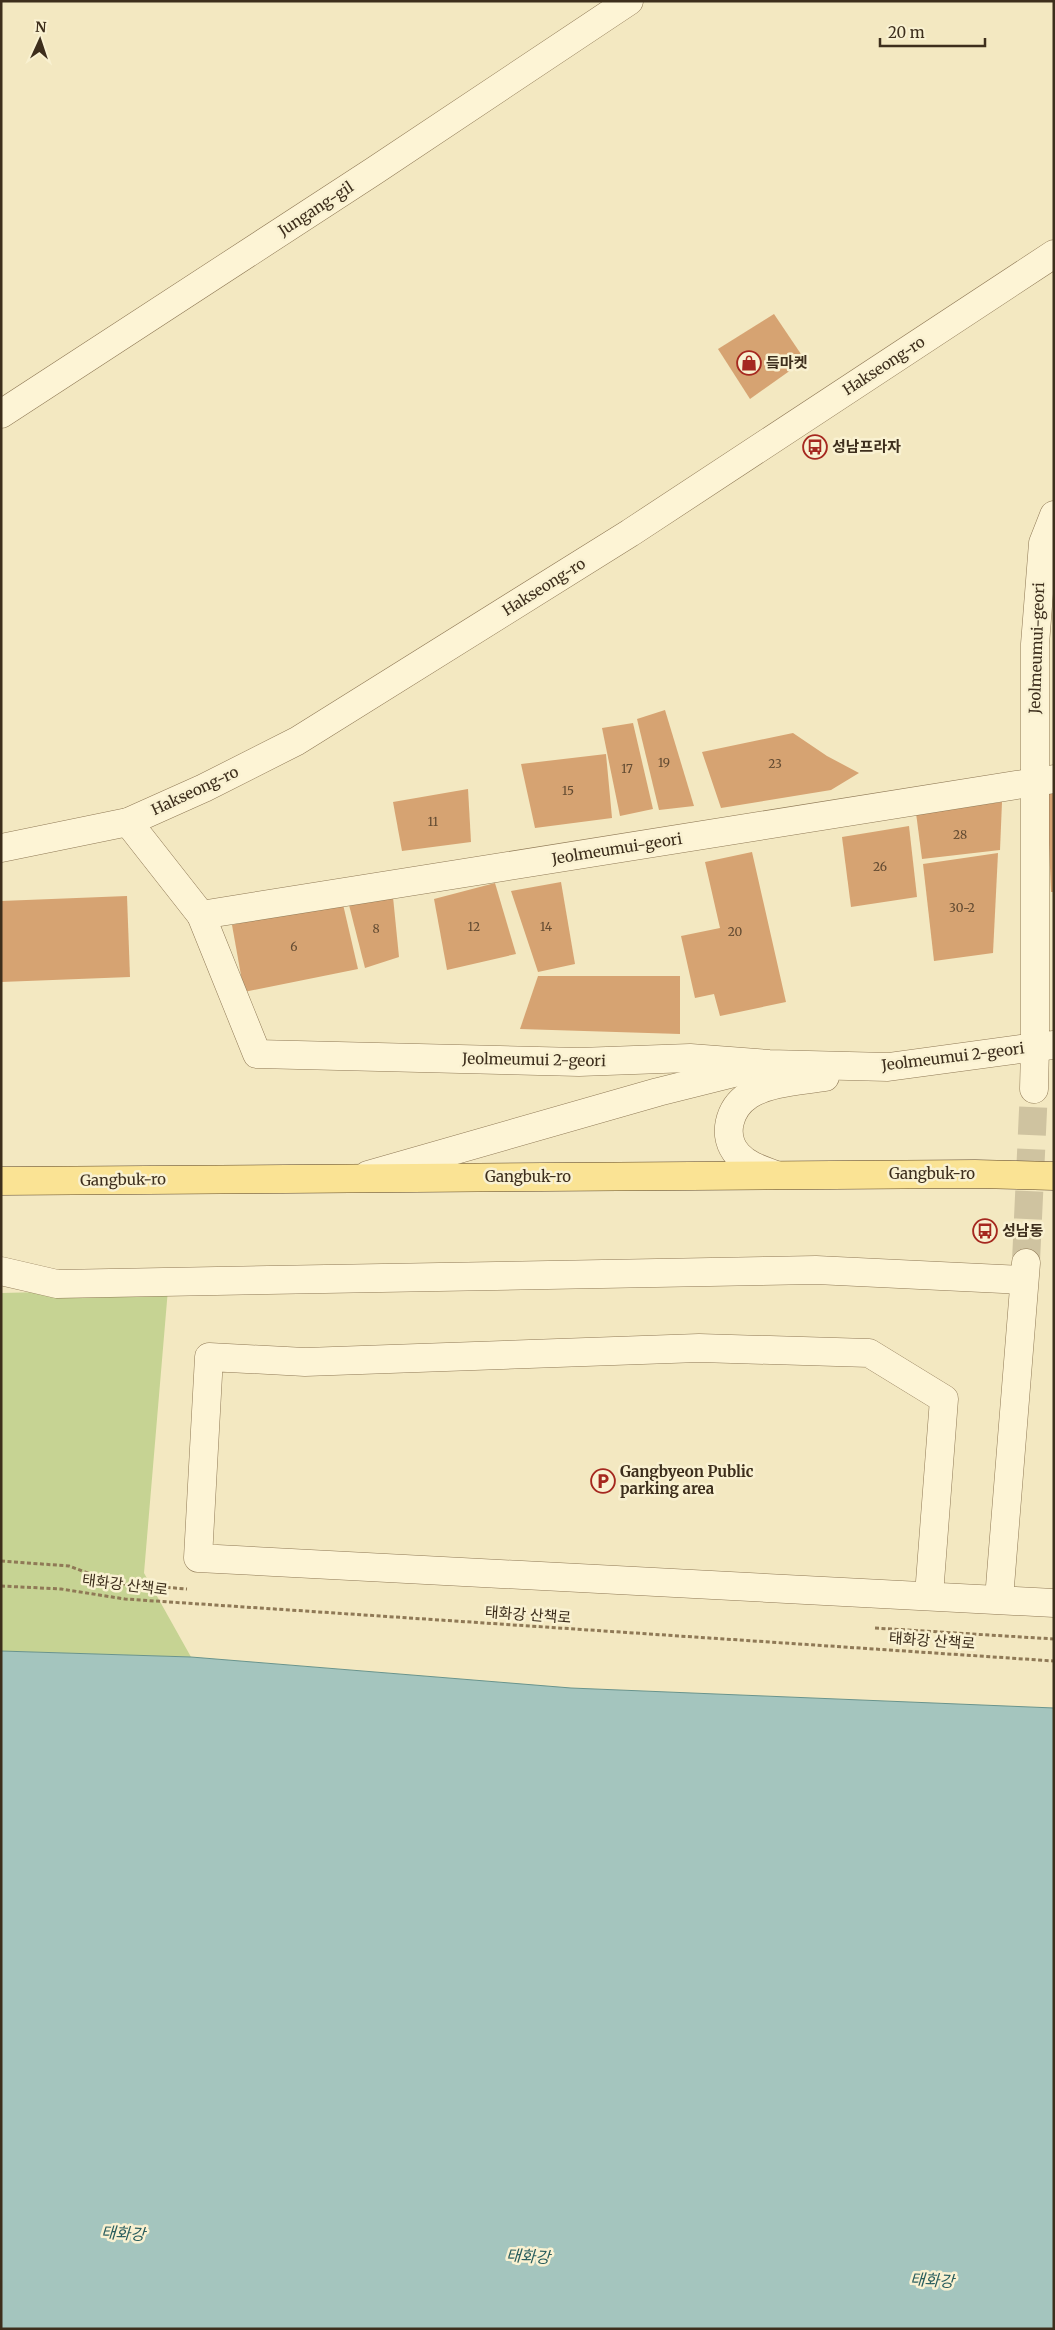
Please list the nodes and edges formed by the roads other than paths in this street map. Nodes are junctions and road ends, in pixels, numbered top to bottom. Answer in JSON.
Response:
{"nodes":[{"id":1,"x":629,"y":1,"type":"edge"},
{"id":2,"x":1054,"y":254,"type":"edge"},
{"id":3,"x":1,"y":414,"type":"edge"},
{"id":4,"x":1054,"y":515,"type":"edge"},
{"id":5,"x":1044,"y":781,"type":"edge"},
{"id":6,"x":128,"y":822,"type":"junction"},
{"id":7,"x":1,"y":848,"type":"edge"},
{"id":8,"x":201,"y":915,"type":"junction"},
{"id":9,"x":1044,"y":1046,"type":"edge"},
{"id":10,"x":769,"y":1064,"type":"junction"},
{"id":11,"x":888,"y":1067,"type":"junction"},
{"id":12,"x":1034,"y":1089,"type":"tunnel mouth"},
{"id":13,"x":776,"y":1175,"type":"junction"},
{"id":14,"x":1054,"y":1176,"type":"edge"},
{"id":15,"x":359,"y":1177,"type":"junction"},
{"id":16,"x":1,"y":1181,"type":"edge"},
{"id":17,"x":1,"y":1271,"type":"edge"},
{"id":18,"x":929,"y":1595,"type":"junction"},
{"id":19,"x":999,"y":1599,"type":"junction"},
{"id":20,"x":1054,"y":1603,"type":"edge"}],
"edges":[{"from":1,"to":3,"type":"street","name":"Jungang-gil"},
{"from":2,"to":6,"type":"street","name":"Hakseong-ro"},
{"from":4,"to":5,"type":"street","name":"Jeolmeumui-geori"},
{"from":5,"to":8,"type":"street","name":"Jeolmeumui-geori"},
{"from":5,"to":9,"type":"street","name":"Jeolmeumui-geori"},
{"from":6,"to":7,"type":"street","name":"Hakseong-ro"},
{"from":6,"to":8,"type":"street","name":"Jeolmeumui 2-geori"},
{"from":8,"to":10,"type":"street","name":"Jeolmeumui 2-geori"},
{"from":9,"to":11,"type":"street","name":"Jeolmeumui 2-geori"},
{"from":9,"to":12,"type":"street","name":"Jeolmeumui 2-geori"},
{"from":10,"to":11,"type":"street","name":"Jeolmeumui 2-geori"},
{"from":10,"to":15,"type":"street"},
{"from":11,"to":13,"type":"street"},
{"from":13,"to":14,"type":"main road","name":"Gangbuk-ro"},
{"from":13,"to":15,"type":"main road","name":"Gangbuk-ro"},
{"from":15,"to":16,"type":"main road","name":"Gangbuk-ro"},
{"from":17,"to":19,"type":"street"},
{"from":18,"to":18,"type":"street"},
{"from":18,"to":19,"type":"street"},
{"from":19,"to":20,"type":"street"}]}
